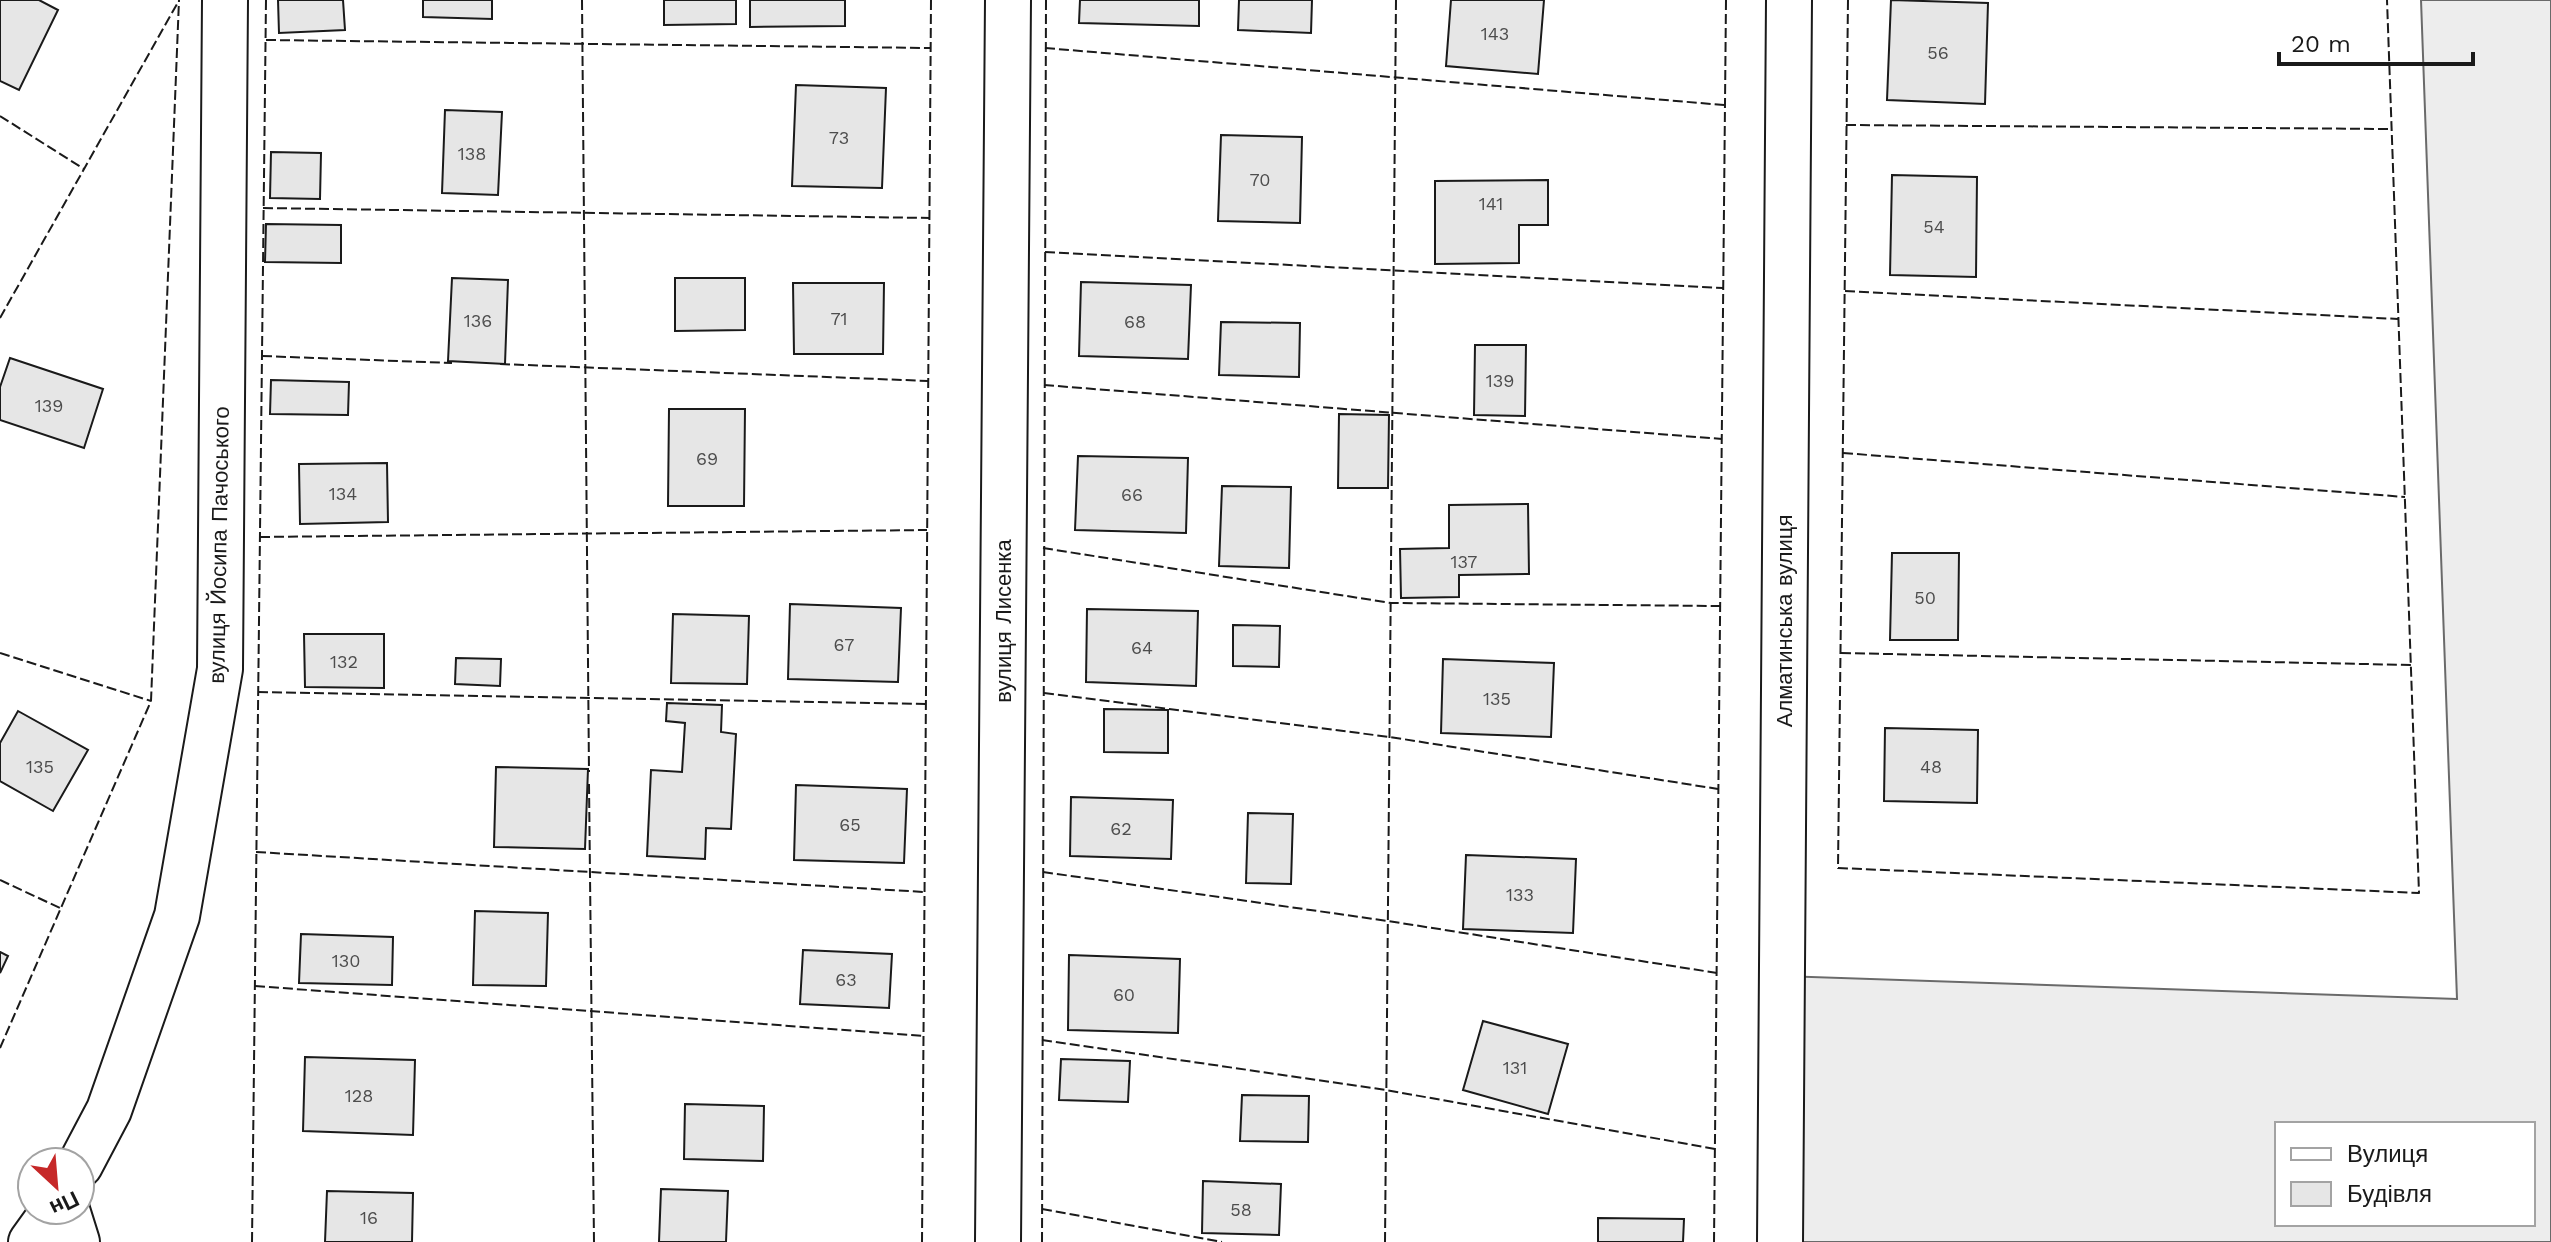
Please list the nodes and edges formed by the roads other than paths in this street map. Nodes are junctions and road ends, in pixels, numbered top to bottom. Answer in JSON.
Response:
{"nodes":[{"id":1,"x":225,"y":0,"type":"edge"},
{"id":2,"x":1008,"y":0,"type":"edge"},
{"id":3,"x":1789,"y":0,"type":"edge"},
{"id":4,"x":90,"y":1146,"type":"edge"},
{"id":5,"x":998,"y":1242,"type":"edge"},
{"id":6,"x":1780,"y":1242,"type":"edge"}],
"edges":[{"from":1,"to":4,"type":"street","name":"вулиця Йосипа Пачоського"},
{"from":2,"to":5,"type":"street","name":"вулиця Лисенка"},
{"from":3,"to":6,"type":"street","name":"Алматинська вулиця"}]}
